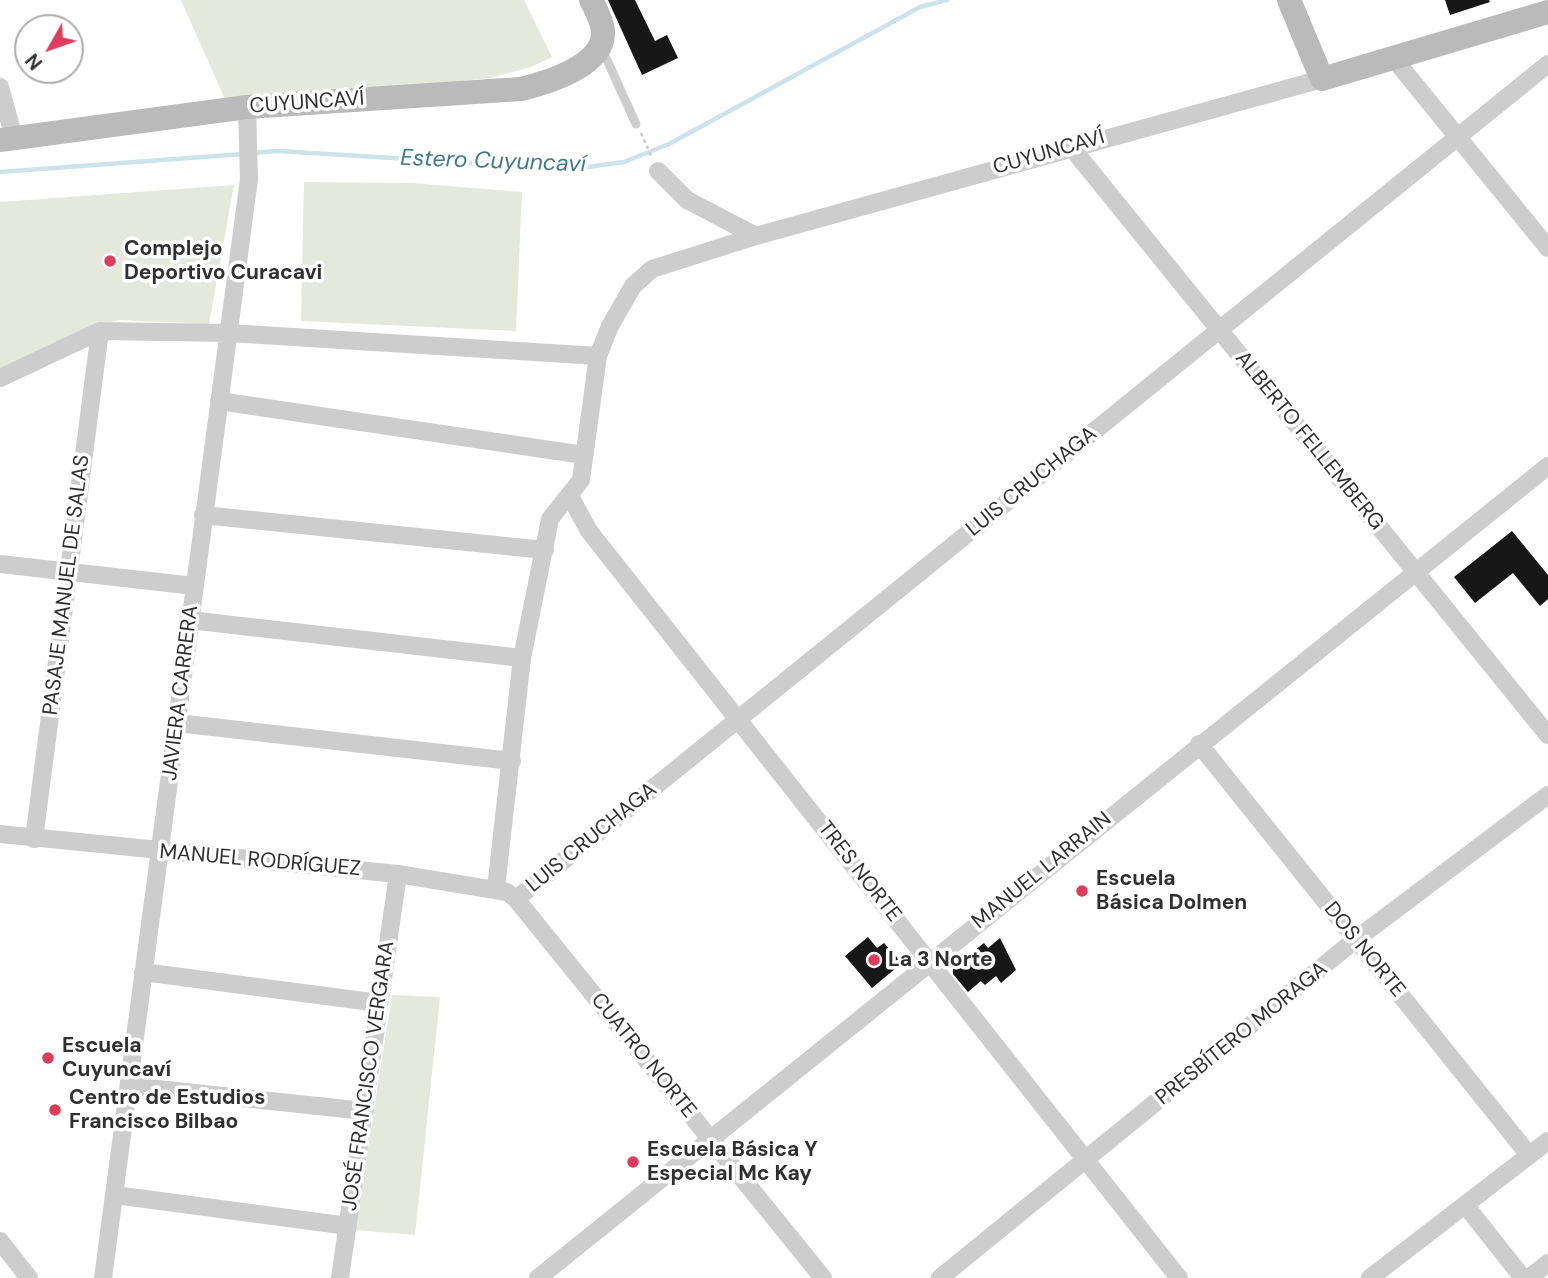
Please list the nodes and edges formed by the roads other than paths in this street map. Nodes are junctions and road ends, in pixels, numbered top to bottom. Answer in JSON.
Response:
{"nodes":[{"id":1,"x":591,"y":0,"type":"edge"},
{"id":2,"x":1292,"y":6,"type":"edge"},
{"id":3,"x":1548,"y":12,"type":"edge"},
{"id":4,"x":600,"y":44,"type":"junction"},
{"id":5,"x":1395,"y":60,"type":"junction"},
{"id":6,"x":1548,"y":64,"type":"edge"},
{"id":7,"x":1322,"y":79,"type":"junction"},
{"id":8,"x":0,"y":87,"type":"edge"},
{"id":9,"x":247,"y":107,"type":"junction"},
{"id":10,"x":3,"y":111,"type":"edge"},
{"id":11,"x":636,"y":124,"type":"road end"},
{"id":12,"x":7,"y":139,"type":"edge"},
{"id":13,"x":1458,"y":139,"type":"junction"},
{"id":14,"x":1071,"y":147,"type":"junction"},
{"id":15,"x":658,"y":172,"type":"road end"},
{"id":16,"x":755,"y":236,"type":"junction"},
{"id":17,"x":1548,"y":248,"type":"edge"},
{"id":18,"x":100,"y":331,"type":"junction"},
{"id":19,"x":1219,"y":331,"type":"junction"},
{"id":20,"x":229,"y":333,"type":"junction"},
{"id":21,"x":598,"y":356,"type":"junction"},
{"id":22,"x":0,"y":378,"type":"edge"},
{"id":23,"x":219,"y":401,"type":"junction"},
{"id":24,"x":584,"y":455,"type":"junction"},
{"id":25,"x":1548,"y":466,"type":"edge"},
{"id":26,"x":570,"y":496,"type":"junction"},
{"id":27,"x":203,"y":514,"type":"junction"},
{"id":28,"x":545,"y":550,"type":"junction"},
{"id":29,"x":0,"y":565,"type":"edge"},
{"id":30,"x":68,"y":571,"type":"junction"},
{"id":31,"x":1415,"y":572,"type":"junction"},
{"id":32,"x":194,"y":586,"type":"junction"},
{"id":33,"x":189,"y":620,"type":"junction"},
{"id":34,"x":522,"y":658,"type":"junction"},
{"id":35,"x":739,"y":720,"type":"junction"},
{"id":36,"x":177,"y":723,"type":"junction"},
{"id":37,"x":1548,"y":735,"type":"edge"},
{"id":38,"x":1199,"y":744,"type":"junction"},
{"id":39,"x":512,"y":761,"type":"junction"},
{"id":40,"x":1548,"y":794,"type":"edge"},
{"id":41,"x":0,"y":834,"type":"edge"},
{"id":42,"x":34,"y":839,"type":"junction"},
{"id":43,"x":160,"y":852,"type":"junction"},
{"id":44,"x":398,"y":874,"type":"junction"},
{"id":45,"x":496,"y":888,"type":"junction"},
{"id":46,"x":516,"y":899,"type":"junction"},
{"id":47,"x":1355,"y":940,"type":"junction"},
{"id":48,"x":930,"y":962,"type":"junction"},
{"id":49,"x":143,"y":972,"type":"junction"},
{"id":50,"x":379,"y":1003,"type":"junction"},
{"id":51,"x":129,"y":1086,"type":"junction"},
{"id":52,"x":365,"y":1111,"type":"junction"},
{"id":53,"x":709,"y":1139,"type":"junction"},
{"id":54,"x":1548,"y":1141,"type":"edge"},
{"id":55,"x":1529,"y":1155,"type":"junction"},
{"id":56,"x":1087,"y":1162,"type":"junction"},
{"id":57,"x":115,"y":1195,"type":"junction"},
{"id":58,"x":1466,"y":1206,"type":"junction"},
{"id":59,"x":348,"y":1226,"type":"junction"},
{"id":60,"x":0,"y":1241,"type":"edge"},
{"id":61,"x":1548,"y":1263,"type":"edge"},
{"id":62,"x":29,"y":1278,"type":"edge"},
{"id":63,"x":103,"y":1278,"type":"edge"},
{"id":64,"x":340,"y":1278,"type":"edge"},
{"id":65,"x":538,"y":1278,"type":"edge"},
{"id":66,"x":823,"y":1278,"type":"edge"},
{"id":67,"x":940,"y":1278,"type":"edge"},
{"id":68,"x":1179,"y":1278,"type":"edge"},
{"id":69,"x":1370,"y":1278,"type":"edge"},
{"id":70,"x":1523,"y":1278,"type":"edge"},
{"id":71,"x":1529,"y":1278,"type":"edge"}],
"edges":[{"from":1,"to":4,"type":"street"},
{"from":2,"to":7,"type":"street"},
{"from":3,"to":5,"type":"street","name":"CUYUNCAVÍ"},
{"from":4,"to":9,"type":"street","name":"CUYUNCAVÍ"},
{"from":4,"to":11,"type":"lane"},
{"from":5,"to":7,"type":"street","name":"CUYUNCAVÍ"},
{"from":5,"to":13,"type":"street"},
{"from":6,"to":13,"type":"street","name":"LUIS CRUCHAGA"},
{"from":7,"to":14,"type":"street","name":"CUYUNCAVÍ"},
{"from":8,"to":10,"type":"street"},
{"from":9,"to":12,"type":"street","name":"CUYUNCAVÍ"},
{"from":9,"to":20,"type":"street","name":"JAVIERA CARRERA"},
{"from":10,"to":12,"type":"street"},
{"from":13,"to":17,"type":"street"},
{"from":13,"to":19,"type":"street","name":"LUIS CRUCHAGA"},
{"from":14,"to":16,"type":"street","name":"CUYUNCAVÍ"},
{"from":14,"to":19,"type":"street","name":"ALBERTO FELLEMBERG"},
{"from":15,"to":16,"type":"street"},
{"from":16,"to":21,"type":"street","name":"CUYUNCAVÍ"},
{"from":18,"to":20,"type":"street"},
{"from":18,"to":22,"type":"street"},
{"from":18,"to":30,"type":"street","name":"PASAJE MANUEL DE SALAS"},
{"from":19,"to":31,"type":"street","name":"ALBERTO FELLEMBERG"},
{"from":19,"to":35,"type":"street","name":"LUIS CRUCHAGA"},
{"from":20,"to":21,"type":"street"},
{"from":20,"to":23,"type":"street","name":"JAVIERA CARRERA"},
{"from":21,"to":24,"type":"street","name":"CUYUNCAVÍ"},
{"from":23,"to":24,"type":"street"},
{"from":23,"to":27,"type":"street","name":"JAVIERA CARRERA"},
{"from":24,"to":26,"type":"street","name":"CUYUNCAVÍ"},
{"from":25,"to":31,"type":"street","name":"MANUEL LARRAIN"},
{"from":26,"to":28,"type":"street","name":"CUYUNCAVÍ"},
{"from":26,"to":35,"type":"street","name":"TRES NORTE"},
{"from":27,"to":28,"type":"street"},
{"from":27,"to":32,"type":"street","name":"JAVIERA CARRERA"},
{"from":28,"to":34,"type":"street","name":"CUYUNCAVÍ"},
{"from":29,"to":30,"type":"street"},
{"from":30,"to":32,"type":"street"},
{"from":30,"to":42,"type":"street","name":"PASAJE MANUEL DE SALAS"},
{"from":31,"to":37,"type":"street","name":"ALBERTO FELLEMBERG"},
{"from":31,"to":38,"type":"street","name":"MANUEL LARRAIN"},
{"from":32,"to":33,"type":"street","name":"JAVIERA CARRERA"},
{"from":33,"to":34,"type":"street"},
{"from":33,"to":36,"type":"street","name":"JAVIERA CARRERA"},
{"from":34,"to":39,"type":"street","name":"CUYUNCAVÍ"},
{"from":35,"to":46,"type":"street","name":"LUIS CRUCHAGA"},
{"from":35,"to":48,"type":"street","name":"TRES NORTE"},
{"from":36,"to":39,"type":"street"},
{"from":36,"to":43,"type":"street","name":"JAVIERA CARRERA"},
{"from":38,"to":47,"type":"street","name":"DOS NORTE"},
{"from":38,"to":48,"type":"street","name":"MANUEL LARRAIN"},
{"from":39,"to":45,"type":"street","name":"CUYUNCAVÍ"},
{"from":40,"to":47,"type":"street","name":"PRESBÍTERO MORAGA"},
{"from":41,"to":42,"type":"street","name":"MANUEL RODRÍGUEZ"},
{"from":42,"to":43,"type":"street","name":"MANUEL RODRÍGUEZ"},
{"from":43,"to":44,"type":"street","name":"MANUEL RODRÍGUEZ"},
{"from":43,"to":49,"type":"street","name":"JAVIERA CARRERA"},
{"from":44,"to":45,"type":"street","name":"MANUEL RODRÍGUEZ"},
{"from":44,"to":50,"type":"street","name":"JOSÉ FRANCISCO VERGARA"},
{"from":45,"to":46,"type":"street","name":"MANUEL RODRÍGUEZ"},
{"from":46,"to":53,"type":"street","name":"CUATRO NORTE"},
{"from":47,"to":55,"type":"street","name":"DOS NORTE"},
{"from":47,"to":56,"type":"street","name":"PRESBÍTERO MORAGA"},
{"from":48,"to":53,"type":"street","name":"MANUEL LARRAIN"},
{"from":48,"to":56,"type":"street","name":"TRES NORTE"},
{"from":49,"to":50,"type":"street"},
{"from":49,"to":51,"type":"street","name":"JAVIERA CARRERA"},
{"from":50,"to":52,"type":"street","name":"JOSÉ FRANCISCO VERGARA"},
{"from":51,"to":52,"type":"street"},
{"from":51,"to":57,"type":"street","name":"JAVIERA CARRERA"},
{"from":52,"to":59,"type":"street","name":"JOSÉ FRANCISCO VERGARA"},
{"from":53,"to":65,"type":"street","name":"MANUEL LARRAIN"},
{"from":53,"to":66,"type":"street","name":"CUATRO NORTE"},
{"from":54,"to":55,"type":"street"},
{"from":55,"to":58,"type":"street"},
{"from":56,"to":67,"type":"street","name":"PRESBÍTERO MORAGA"},
{"from":56,"to":68,"type":"street","name":"TRES NORTE"},
{"from":57,"to":59,"type":"street"},
{"from":57,"to":63,"type":"street","name":"JAVIERA CARRERA"},
{"from":58,"to":69,"type":"street"},
{"from":58,"to":70,"type":"street"},
{"from":59,"to":64,"type":"street","name":"JOSÉ FRANCISCO VERGARA"},
{"from":60,"to":62,"type":"street"},
{"from":61,"to":71,"type":"street"}]}
